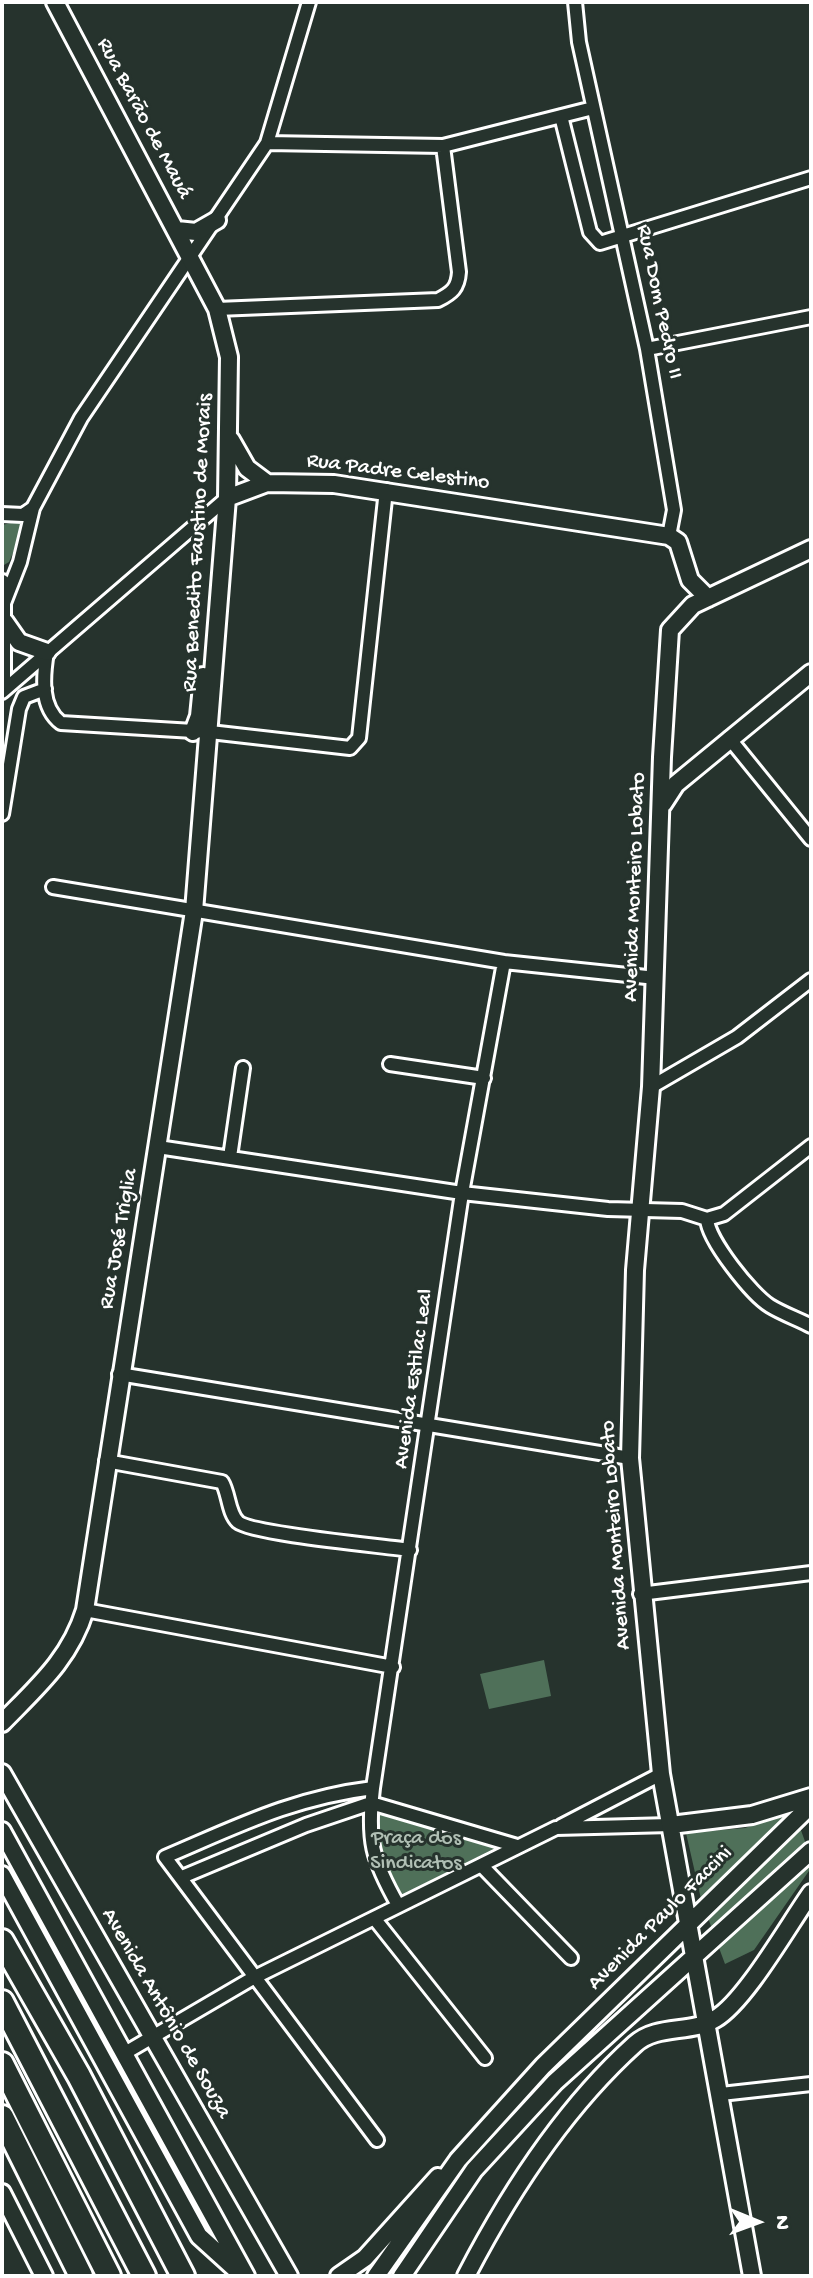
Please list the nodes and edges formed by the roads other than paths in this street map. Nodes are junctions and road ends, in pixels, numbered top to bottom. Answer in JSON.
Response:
{"nodes":[{"id":1,"x":55,"y":2,"type":"edge"},
{"id":2,"x":309,"y":2,"type":"edge"},
{"id":3,"x":575,"y":2,"type":"edge"},
{"id":4,"x":593,"y":108,"type":"junction"},
{"id":5,"x":561,"y":116,"type":"junction"},
{"id":6,"x":267,"y":143,"type":"junction"},
{"id":7,"x":443,"y":146,"type":"junction"},
{"id":8,"x":811,"y":178,"type":"edge"},
{"id":9,"x":217,"y":220,"type":"junction"},
{"id":10,"x":177,"y":230,"type":"junction"},
{"id":11,"x":623,"y":237,"type":"junction"},
{"id":12,"x":191,"y":257,"type":"junction"},
{"id":13,"x":217,"y":309,"type":"junction"},
{"id":14,"x":811,"y":317,"type":"edge"},
{"id":15,"x":647,"y":349,"type":"junction"},
{"id":16,"x":229,"y":435,"type":"junction"},
{"id":17,"x":267,"y":483,"type":"junction"},
{"id":18,"x":386,"y":490,"type":"junction"},
{"id":19,"x":227,"y":498,"type":"junction"},
{"id":20,"x":33,"y":508,"type":"junction"},
{"id":21,"x":2,"y":514,"type":"edge"},
{"id":22,"x":669,"y":536,"type":"junction"},
{"id":23,"x":807,"y":557,"type":"edge"},
{"id":24,"x":2,"y":583,"type":"edge"},
{"id":25,"x":708,"y":598,"type":"junction"},
{"id":26,"x":4,"y":603,"type":"edge"},
{"id":27,"x":4,"y":622,"type":"junction"},
{"id":28,"x":47,"y":652,"type":"junction"},
{"id":29,"x":811,"y":673,"type":"edge"},
{"id":30,"x":2,"y":681,"type":"edge"},
{"id":31,"x":45,"y":689,"type":"junction"},
{"id":32,"x":2,"y":692,"type":"edge"},
{"id":33,"x":202,"y":732,"type":"junction"},
{"id":34,"x":729,"y":738,"type":"junction"},
{"id":35,"x":660,"y":810,"type":"junction"},
{"id":36,"x":2,"y":814,"type":"edge"},
{"id":37,"x":811,"y":839,"type":"edge"},
{"id":38,"x":53,"y":887,"type":"dead end"},
{"id":39,"x":194,"y":911,"type":"junction"},
{"id":40,"x":504,"y":962,"type":"junction"},
{"id":41,"x":656,"y":978,"type":"junction"},
{"id":42,"x":811,"y":980,"type":"edge"},
{"id":43,"x":390,"y":1064,"type":"dead end"},
{"id":44,"x":243,"y":1068,"type":"dead end"},
{"id":45,"x":484,"y":1078,"type":"junction"},
{"id":46,"x":651,"y":1087,"type":"junction"},
{"id":47,"x":811,"y":1146,"type":"edge"},
{"id":48,"x":158,"y":1147,"type":"junction"},
{"id":49,"x":230,"y":1157,"type":"junction"},
{"id":50,"x":462,"y":1193,"type":"junction"},
{"id":51,"x":639,"y":1209,"type":"junction"},
{"id":52,"x":707,"y":1219,"type":"junction"},
{"id":53,"x":811,"y":1326,"type":"edge"},
{"id":54,"x":119,"y":1374,"type":"junction"},
{"id":55,"x":429,"y":1427,"type":"junction"},
{"id":56,"x":630,"y":1458,"type":"junction"},
{"id":57,"x":106,"y":1461,"type":"junction"},
{"id":58,"x":410,"y":1550,"type":"junction"},
{"id":59,"x":811,"y":1573,"type":"edge"},
{"id":60,"x":640,"y":1594,"type":"junction"},
{"id":61,"x":85,"y":1610,"type":"junction"},
{"id":62,"x":393,"y":1667,"type":"junction"},
{"id":63,"x":2,"y":1723,"type":"edge"},
{"id":64,"x":2,"y":1773,"type":"edge"},
{"id":65,"x":661,"y":1774,"type":"junction"},
{"id":66,"x":373,"y":1788,"type":"junction"},
{"id":67,"x":811,"y":1797,"type":"edge"},
{"id":68,"x":371,"y":1803,"type":"junction"},
{"id":69,"x":811,"y":1805,"type":"edge"},
{"id":70,"x":671,"y":1825,"type":"junction"},
{"id":71,"x":556,"y":1828,"type":"junction"},
{"id":72,"x":2,"y":1831,"type":"edge"},
{"id":73,"x":517,"y":1846,"type":"junction"},
{"id":74,"x":811,"y":1851,"type":"edge"},
{"id":75,"x":481,"y":1865,"type":"junction"},
{"id":76,"x":2,"y":1875,"type":"edge"},
{"id":77,"x":182,"y":1877,"type":"junction"},
{"id":78,"x":811,"y":1893,"type":"edge"},
{"id":79,"x":398,"y":1905,"type":"junction"},
{"id":80,"x":374,"y":1918,"type":"junction"},
{"id":81,"x":688,"y":1923,"type":"junction"},
{"id":82,"x":2,"y":1941,"type":"edge"},
{"id":83,"x":694,"y":1956,"type":"junction"},
{"id":84,"x":571,"y":1958,"type":"dead end"},
{"id":85,"x":253,"y":1978,"type":"junction"},
{"id":86,"x":2,"y":2002,"type":"edge"},
{"id":87,"x":706,"y":2024,"type":"junction"},
{"id":88,"x":153,"y":2037,"type":"junction"},
{"id":89,"x":125,"y":2053,"type":"junction"},
{"id":90,"x":485,"y":2058,"type":"dead end"},
{"id":91,"x":2,"y":2064,"type":"edge"},
{"id":92,"x":811,"y":2084,"type":"edge"},
{"id":93,"x":721,"y":2094,"type":"junction"},
{"id":94,"x":2,"y":2117,"type":"edge"},
{"id":95,"x":377,"y":2140,"type":"dead end"},
{"id":96,"x":458,"y":2160,"type":"junction"},
{"id":97,"x":2,"y":2193,"type":"edge"},
{"id":98,"x":44,"y":2276,"type":"edge"},
{"id":99,"x":81,"y":2276,"type":"edge"},
{"id":100,"x":109,"y":2276,"type":"edge"},
{"id":101,"x":144,"y":2276,"type":"edge"},
{"id":102,"x":183,"y":2276,"type":"edge"},
{"id":103,"x":245,"y":2276,"type":"edge"},
{"id":104,"x":289,"y":2276,"type":"edge"},
{"id":105,"x":339,"y":2276,"type":"edge"},
{"id":106,"x":376,"y":2276,"type":"edge"},
{"id":107,"x":402,"y":2276,"type":"edge"},
{"id":108,"x":466,"y":2276,"type":"edge"},
{"id":109,"x":752,"y":2276,"type":"edge"}],
"edges":[{"from":1,"to":10,"type":"main road","name":"Rua Barão de Mauá"},
{"from":2,"to":6,"type":"street"},
{"from":3,"to":4,"type":"street","name":"Rua Dom Pedro II"},
{"from":4,"to":5,"type":"street"},
{"from":4,"to":11,"type":"street","name":"Rua Dom Pedro II"},
{"from":5,"to":7,"type":"street"},
{"from":5,"to":11,"type":"street"},
{"from":6,"to":7,"type":"street"},
{"from":6,"to":9,"type":"street"},
{"from":7,"to":13,"type":"street"},
{"from":8,"to":11,"type":"street"},
{"from":9,"to":10,"type":"main road"},
{"from":9,"to":12,"type":"street"},
{"from":10,"to":12,"type":"main road","name":"Rua Barão de Mauá"},
{"from":11,"to":15,"type":"street","name":"Rua Dom Pedro II"},
{"from":12,"to":13,"type":"main road","name":"Rua Barão de Mauá"},
{"from":12,"to":20,"type":"street"},
{"from":13,"to":16,"type":"main road","name":"Rua Benedito Faustino de Morais"},
{"from":14,"to":15,"type":"street"},
{"from":15,"to":22,"type":"street","name":"Rua Dom Pedro II"},
{"from":16,"to":17,"type":"main road"},
{"from":16,"to":19,"type":"main road","name":"Rua Benedito Faustino de Morais"},
{"from":17,"to":18,"type":"main road","name":"Rua Padre Celestino"},
{"from":17,"to":19,"type":"main road","name":"Rua Padre Celestino"},
{"from":18,"to":22,"type":"main road","name":"Rua Padre Celestino"},
{"from":18,"to":33,"type":"street"},
{"from":19,"to":28,"type":"street","name":"Rua Padre Celestino"},
{"from":19,"to":33,"type":"main road","name":"Rua Benedito Faustino de Morais"},
{"from":20,"to":21,"type":"street"},
{"from":20,"to":26,"type":"street"},
{"from":22,"to":25,"type":"main road"},
{"from":23,"to":25,"type":"main road"},
{"from":24,"to":26,"type":"main road"},
{"from":25,"to":35,"type":"main road","name":"Avenida Monteiro Lobato"},
{"from":26,"to":27,"type":"main road"},
{"from":27,"to":28,"type":"main road"},
{"from":27,"to":30,"type":"main road"},
{"from":28,"to":31,"type":"street"},
{"from":28,"to":32,"type":"street","name":"Rua Padre Celestino"},
{"from":29,"to":34,"type":"main road"},
{"from":31,"to":33,"type":"street"},
{"from":31,"to":36,"type":"street"},
{"from":33,"to":39,"type":"main road","name":"Rua José Triglia"},
{"from":34,"to":35,"type":"main road"},
{"from":34,"to":37,"type":"street"},
{"from":35,"to":41,"type":"main road","name":"Avenida Monteiro Lobato"},
{"from":38,"to":39,"type":"street"},
{"from":39,"to":40,"type":"street"},
{"from":39,"to":48,"type":"main road","name":"Rua José Triglia"},
{"from":40,"to":41,"type":"street"},
{"from":40,"to":45,"type":"street","name":"Avenida Estilac Leal"},
{"from":41,"to":46,"type":"main road","name":"Avenida Monteiro Lobato"},
{"from":42,"to":46,"type":"street"},
{"from":43,"to":45,"type":"street"},
{"from":44,"to":49,"type":"street"},
{"from":45,"to":50,"type":"street","name":"Avenida Estilac Leal"},
{"from":46,"to":51,"type":"main road","name":"Avenida Monteiro Lobato"},
{"from":47,"to":52,"type":"street"},
{"from":48,"to":49,"type":"street"},
{"from":48,"to":54,"type":"main road","name":"Rua José Triglia"},
{"from":49,"to":50,"type":"street"},
{"from":50,"to":51,"type":"street"},
{"from":50,"to":55,"type":"street","name":"Avenida Estilac Leal"},
{"from":51,"to":52,"type":"street"},
{"from":51,"to":56,"type":"main road","name":"Avenida Monteiro Lobato"},
{"from":52,"to":53,"type":"street"},
{"from":54,"to":55,"type":"street"},
{"from":54,"to":57,"type":"main road","name":"Rua José Triglia"},
{"from":55,"to":56,"type":"street"},
{"from":55,"to":58,"type":"street","name":"Avenida Estilac Leal"},
{"from":56,"to":60,"type":"main road","name":"Avenida Monteiro Lobato"},
{"from":57,"to":58,"type":"street"},
{"from":57,"to":61,"type":"main road","name":"Rua José Triglia"},
{"from":58,"to":62,"type":"street","name":"Avenida Estilac Leal"},
{"from":59,"to":60,"type":"street"},
{"from":60,"to":65,"type":"main road","name":"Avenida Monteiro Lobato"},
{"from":61,"to":62,"type":"street"},
{"from":61,"to":63,"type":"main road","name":"Rua José Triglia"},
{"from":62,"to":66,"type":"street","name":"Avenida Estilac Leal"},
{"from":64,"to":88,"type":"main road","name":"Avenida Antônio de Souza"},
{"from":65,"to":70,"type":"main road","name":"Avenida Monteiro Lobato"},
{"from":65,"to":71,"type":"street"},
{"from":66,"to":68,"type":"street","name":"Avenida Estilac Leal"},
{"from":66,"to":77,"type":"street"},
{"from":67,"to":70,"type":"main road"},
{"from":68,"to":73,"type":"street"},
{"from":68,"to":77,"type":"street"},
{"from":68,"to":79,"type":"street","name":"Avenida Estilac Leal"},
{"from":69,"to":81,"type":"main road","name":"Avenida Paulo Faccini"},
{"from":70,"to":71,"type":"street"},
{"from":70,"to":81,"type":"main road","name":"Avenida Monteiro Lobato"},
{"from":71,"to":73,"type":"street"},
{"from":72,"to":89,"type":"main road"},
{"from":73,"to":75,"type":"street"},
{"from":74,"to":83,"type":"main road","name":"Avenida Paulo Faccini"},
{"from":75,"to":79,"type":"street"},
{"from":75,"to":84,"type":"street"},
{"from":76,"to":103,"type":"main road"},
{"from":77,"to":85,"type":"street"},
{"from":78,"to":87,"type":"main road"},
{"from":79,"to":80,"type":"street"},
{"from":80,"to":85,"type":"street"},
{"from":80,"to":90,"type":"street"},
{"from":81,"to":83,"type":"main road","name":"Avenida Monteiro Lobato"},
{"from":81,"to":96,"type":"main road","name":"Avenida Paulo Faccini"},
{"from":82,"to":102,"type":"highway"},
{"from":83,"to":87,"type":"main road","name":"Avenida Monteiro Lobato"},
{"from":83,"to":107,"type":"main road","name":"Avenida Paulo Faccini"},
{"from":85,"to":88,"type":"street"},
{"from":85,"to":95,"type":"street"},
{"from":86,"to":101,"type":"highway"},
{"from":87,"to":93,"type":"main road","name":"Avenida Monteiro Lobato"},
{"from":87,"to":108,"type":"main road"},
{"from":88,"to":89,"type":"street"},
{"from":88,"to":104,"type":"main road","name":"Avenida Antônio de Souza"},
{"from":89,"to":103,"type":"main road"},
{"from":91,"to":100,"type":"highway"},
{"from":92,"to":93,"type":"street"},
{"from":93,"to":109,"type":"main road","name":"Avenida Monteiro Lobato"},
{"from":94,"to":99,"type":"highway"},
{"from":96,"to":105,"type":"main road"},
{"from":96,"to":106,"type":"main road"},
{"from":97,"to":98,"type":"main road"}]}
